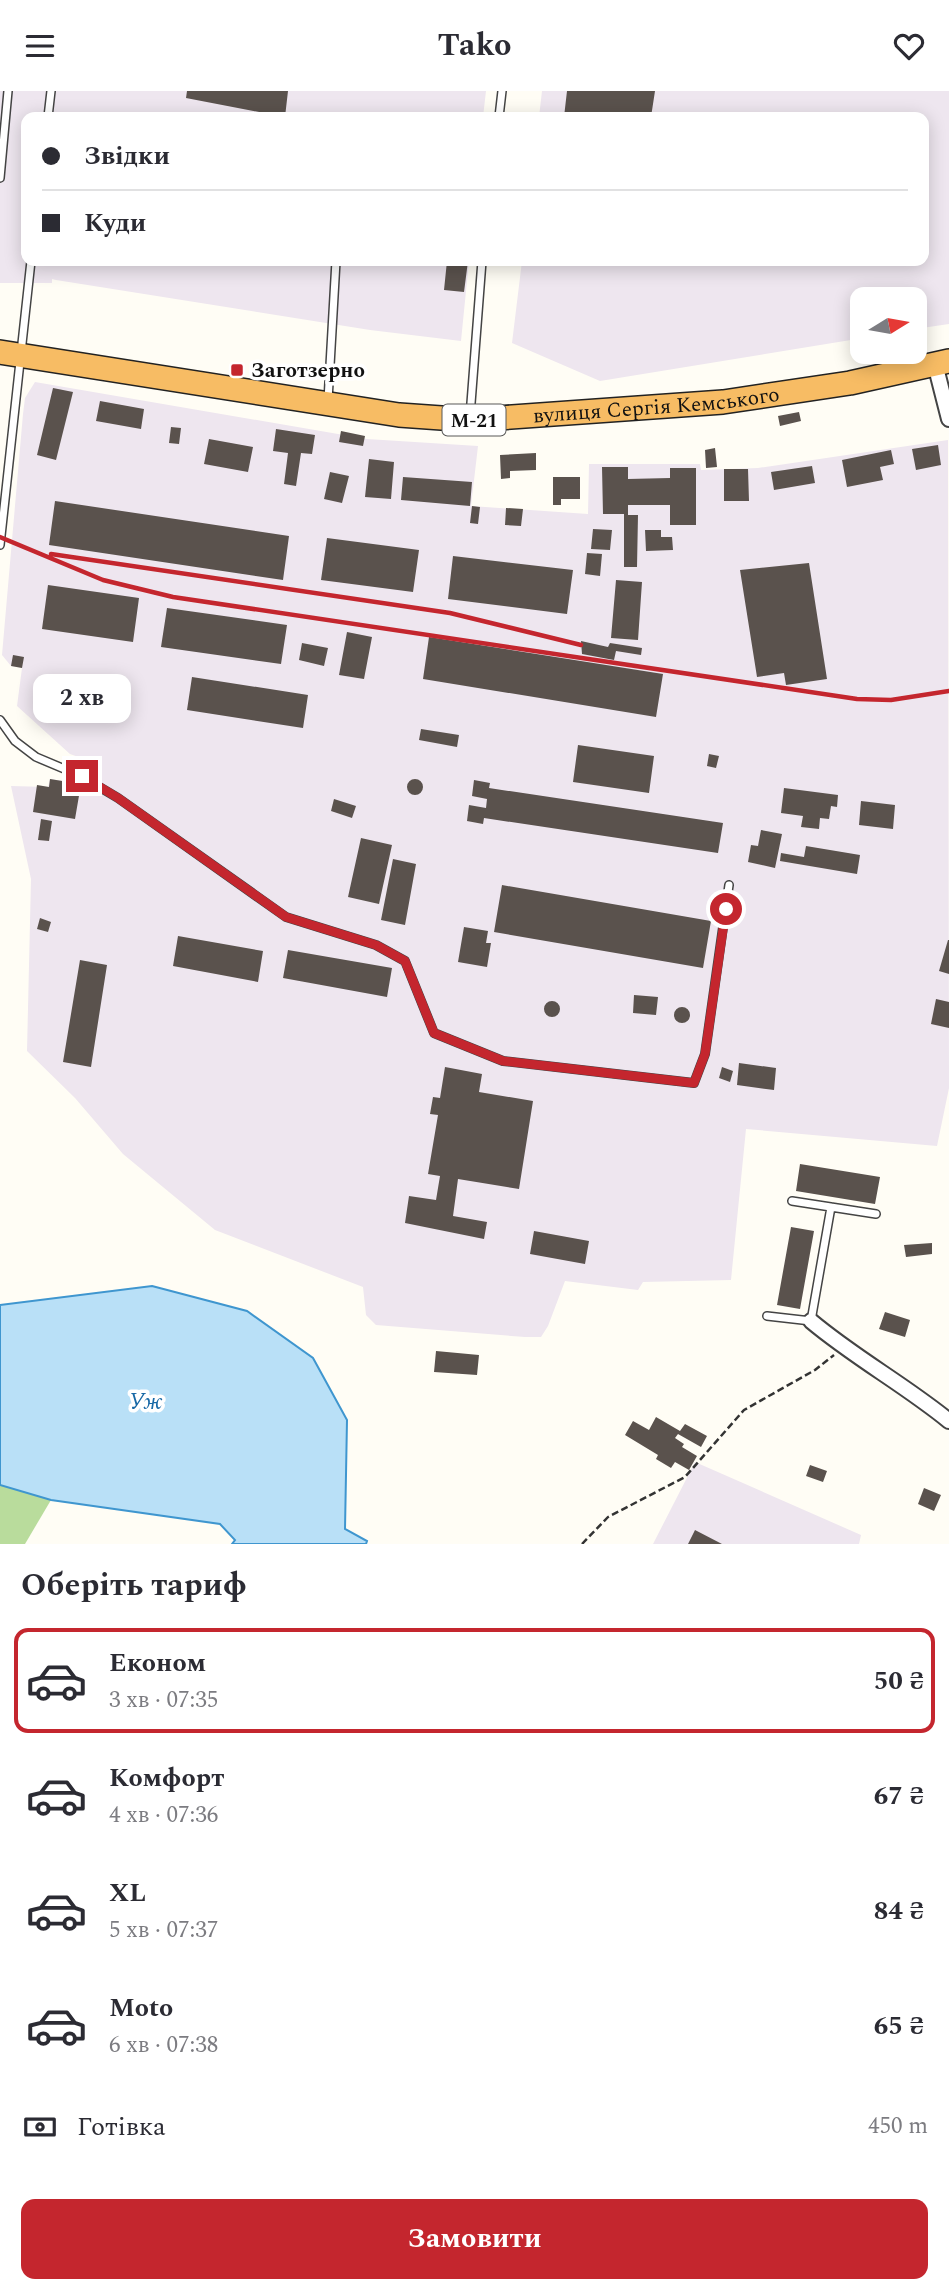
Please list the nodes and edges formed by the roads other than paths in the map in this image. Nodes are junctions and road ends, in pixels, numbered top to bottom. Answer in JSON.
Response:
{"nodes":[{"id":1,"x":8,"y":91,"type":"edge"},
{"id":2,"x":51,"y":91,"type":"edge"},
{"id":3,"x":502,"y":91,"type":"edge"},
{"id":4,"x":49,"y":112,"type":"edge"},
{"id":5,"x":500,"y":112,"type":"edge"},
{"id":6,"x":0,"y":178,"type":"edge"},
{"id":7,"x":31,"y":266,"type":"edge"},
{"id":8,"x":336,"y":266,"type":"edge"},
{"id":9,"x":482,"y":266,"type":"edge"},
{"id":10,"x":10,"y":354,"type":"edge"},
{"id":11,"x":942,"y":363,"type":"edge"},
{"id":12,"x":328,"y":403,"type":"junction"},
{"id":13,"x":949,"y":419,"type":"edge"},
{"id":14,"x":470,"y":421,"type":"junction"},
{"id":15,"x":0,"y":545,"type":"edge"},
{"id":16,"x":0,"y":720,"type":"edge"},
{"id":17,"x":729,"y":885,"type":"dead end"},
{"id":18,"x":792,"y":1201,"type":"dead end"},
{"id":19,"x":831,"y":1207,"type":"junction"},
{"id":20,"x":876,"y":1214,"type":"dead end"},
{"id":21,"x":767,"y":1316,"type":"dead end"},
{"id":22,"x":811,"y":1321,"type":"junction"},
{"id":23,"x":949,"y":1421,"type":"edge"}],
"edges":[{"from":1,"to":6,"type":"lane"},
{"from":2,"to":4,"type":"lane"},
{"from":3,"to":5,"type":"lane"},
{"from":7,"to":10,"type":"lane"},
{"from":8,"to":12,"type":"lane"},
{"from":9,"to":14,"type":"lane"},
{"from":10,"to":12,"type":"highway","name":"вулиця Сергія Кемського","number":"М-21"},
{"from":10,"to":15,"type":"lane"},
{"from":11,"to":13,"type":"street","name":"вулиця Сергія Кемського"},
{"from":11,"to":14,"type":"highway","name":"вулиця Сергія Кемського","number":"М-21"},
{"from":12,"to":14,"type":"highway","name":"вулиця Сергія Кемського","number":"М-21"},
{"from":16,"to":17,"type":"lane"},
{"from":18,"to":19,"type":"lane"},
{"from":19,"to":20,"type":"lane"},
{"from":19,"to":22,"type":"lane"},
{"from":21,"to":22,"type":"lane"},
{"from":22,"to":23,"type":"street"}]}
